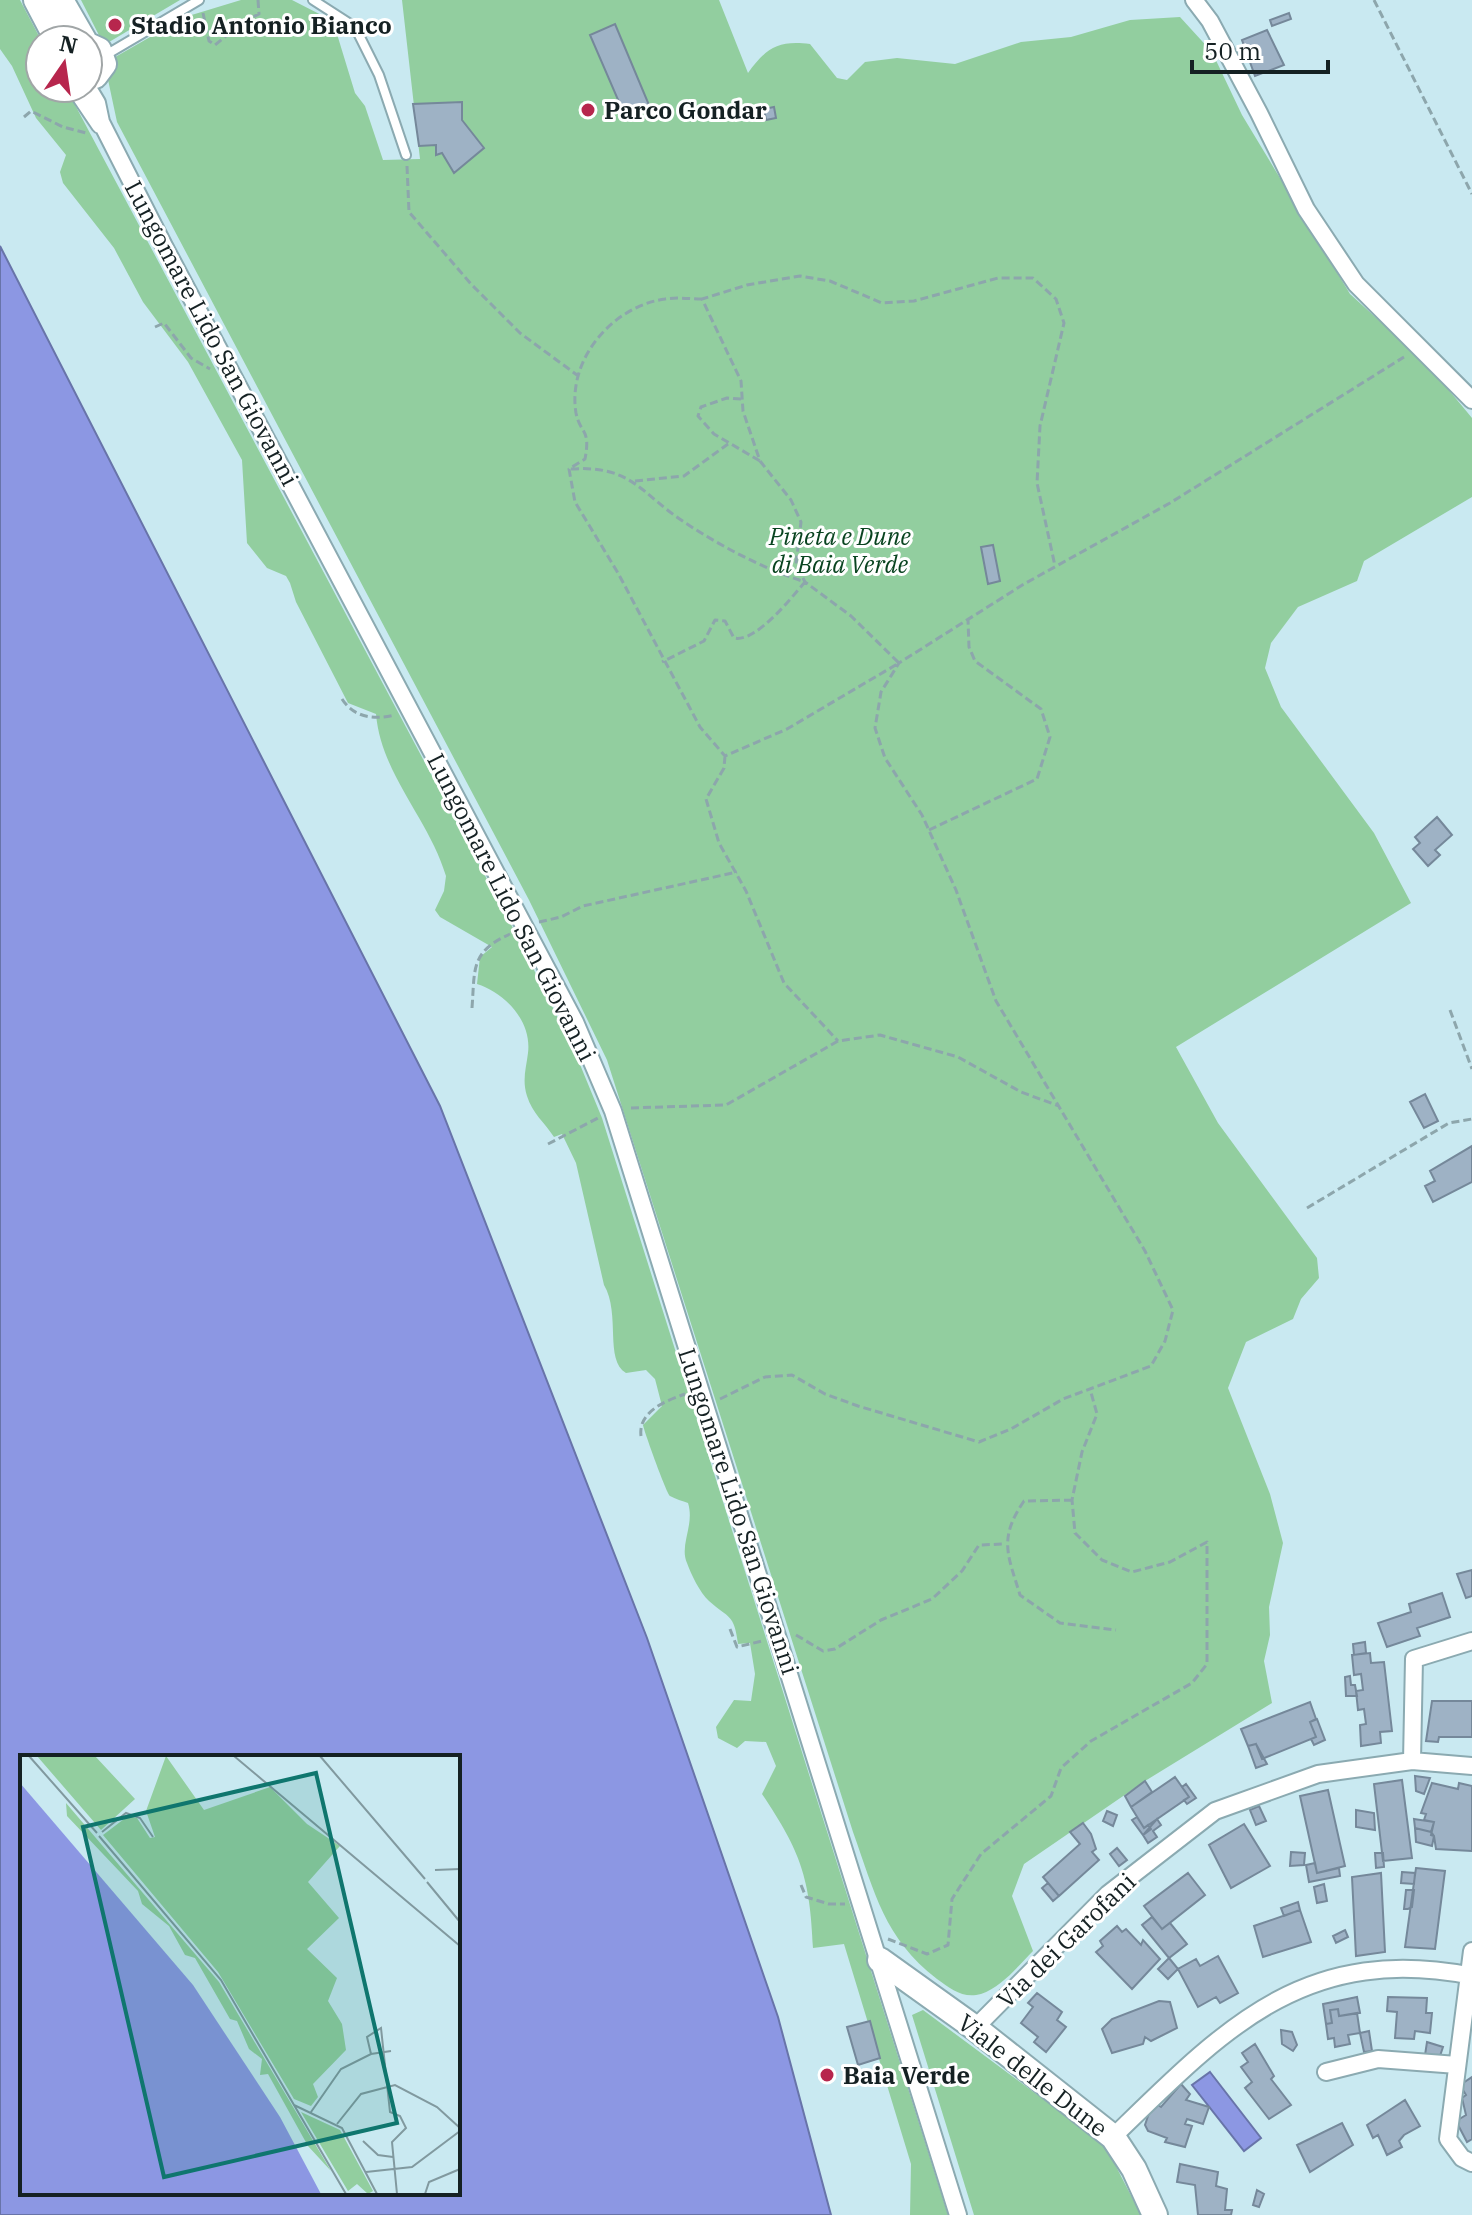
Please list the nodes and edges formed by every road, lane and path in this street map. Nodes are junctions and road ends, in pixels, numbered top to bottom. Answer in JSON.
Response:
{"nodes":[{"id":1,"x":36,"y":0,"type":"edge"},
{"id":2,"x":61,"y":0,"type":"edge"},
{"id":3,"x":258,"y":0,"type":"edge"},
{"id":4,"x":313,"y":0,"type":"edge"},
{"id":5,"x":1194,"y":0,"type":"edge"},
{"id":6,"x":1374,"y":0,"type":"edge"},
{"id":7,"x":201,"y":4,"type":"edge"},
{"id":8,"x":49,"y":24,"type":"edge"},
{"id":9,"x":75,"y":24,"type":"edge"},
{"id":10,"x":104,"y":62,"type":"edge"},
{"id":11,"x":84,"y":104,"type":"edge"},
{"id":12,"x":101,"y":104,"type":"edge"},
{"id":13,"x":24,"y":117,"type":"dead end"},
{"id":14,"x":105,"y":128,"type":"junction"},
{"id":15,"x":406,"y":155,"type":"joint"},
{"id":16,"x":1472,"y":194,"type":"edge"},
{"id":17,"x":702,"y":299,"type":"junction"},
{"id":18,"x":155,"y":327,"type":"dead end"},
{"id":19,"x":1422,"y":346,"type":"junction"},
{"id":20,"x":228,"y":364,"type":"junction"},
{"id":21,"x":577,"y":375,"type":"junction"},
{"id":22,"x":743,"y":399,"type":"junction"},
{"id":23,"x":1472,"y":400,"type":"edge"},
{"id":24,"x":728,"y":444,"type":"junction"},
{"id":25,"x":760,"y":461,"type":"junction"},
{"id":26,"x":569,"y":469,"type":"junction"},
{"id":27,"x":635,"y":481,"type":"junction"},
{"id":28,"x":1055,"y":566,"type":"junction"},
{"id":29,"x":805,"y":582,"type":"junction"},
{"id":30,"x":968,"y":620,"type":"junction"},
{"id":31,"x":662,"y":662,"type":"junction"},
{"id":32,"x":899,"y":663,"type":"junction"},
{"id":33,"x":342,"y":699,"type":"dead end"},
{"id":34,"x":410,"y":708,"type":"junction"},
{"id":35,"x":725,"y":756,"type":"junction"},
{"id":36,"x":929,"y":830,"type":"junction"},
{"id":37,"x":737,"y":872,"type":"junction"},
{"id":38,"x":526,"y":927,"type":"junction"},
{"id":39,"x":472,"y":1008,"type":"dead end"},
{"id":40,"x":1450,"y":1010,"type":"dead end"},
{"id":41,"x":838,"y":1041,"type":"junction"},
{"id":42,"x":1472,"y":1069,"type":"edge"},
{"id":43,"x":1059,"y":1106,"type":"junction"},
{"id":44,"x":613,"y":1111,"type":"junction"},
{"id":45,"x":1472,"y":1119,"type":"edge"},
{"id":46,"x":548,"y":1144,"type":"dead end"},
{"id":47,"x":1307,"y":1208,"type":"dead end"},
{"id":48,"x":700,"y":1389,"type":"junction"},
{"id":49,"x":1090,"y":1389,"type":"junction"},
{"id":50,"x":706,"y":1406,"type":"junction"},
{"id":51,"x":641,"y":1436,"type":"dead end"},
{"id":52,"x":1072,"y":1500,"type":"junction"},
{"id":53,"x":1005,"y":1544,"type":"junction"},
{"id":54,"x":730,"y":1629,"type":"dead end"},
{"id":55,"x":1116,"y":1630,"type":"dead end"},
{"id":56,"x":778,"y":1636,"type":"junction"},
{"id":57,"x":1472,"y":1641,"type":"edge"},
{"id":58,"x":1412,"y":1761,"type":"junction"},
{"id":59,"x":1472,"y":1766,"type":"edge"},
{"id":60,"x":801,"y":1885,"type":"dead end"},
{"id":61,"x":860,"y":1901,"type":"junction"},
{"id":62,"x":878,"y":1951,"type":"junction"},
{"id":63,"x":1472,"y":1951,"type":"edge"},
{"id":64,"x":1470,"y":1976,"type":"edge"},
{"id":65,"x":975,"y":2028,"type":"junction"},
{"id":66,"x":1457,"y":2065,"type":"junction"},
{"id":67,"x":1326,"y":2072,"type":"dead end"},
{"id":68,"x":1113,"y":2137,"type":"junction"},
{"id":69,"x":1472,"y":2163,"type":"edge"},
{"id":70,"x":958,"y":2215,"type":"edge"},
{"id":71,"x":1155,"y":2215,"type":"edge"}],
"edges":[{"from":1,"to":8,"type":"street"},
{"from":2,"to":9,"type":"street"},
{"from":3,"to":7,"type":"path"},
{"from":4,"to":15,"type":"lane"},
{"from":5,"to":19,"type":"street"},
{"from":6,"to":16,"type":"path"},
{"from":7,"to":10,"type":"lane"},
{"from":11,"to":14,"type":"street"},
{"from":12,"to":14,"type":"street"},
{"from":13,"to":14,"type":"path"},
{"from":14,"to":20,"type":"street","name":"Lungomare Lido San Giovanni"},
{"from":15,"to":21,"type":"path"},
{"from":17,"to":21,"type":"path"},
{"from":17,"to":22,"type":"path"},
{"from":17,"to":28,"type":"path"},
{"from":18,"to":20,"type":"path"},
{"from":19,"to":23,"type":"street"},
{"from":19,"to":28,"type":"path"},
{"from":20,"to":34,"type":"street","name":"Lungomare Lido San Giovanni"},
{"from":21,"to":26,"type":"path"},
{"from":22,"to":24,"type":"path"},
{"from":22,"to":25,"type":"path"},
{"from":24,"to":25,"type":"path"},
{"from":24,"to":27,"type":"path"},
{"from":25,"to":29,"type":"path"},
{"from":26,"to":27,"type":"path"},
{"from":26,"to":31,"type":"path"},
{"from":27,"to":29,"type":"path"},
{"from":28,"to":30,"type":"path"},
{"from":29,"to":31,"type":"path"},
{"from":29,"to":32,"type":"path"},
{"from":30,"to":32,"type":"path"},
{"from":30,"to":36,"type":"path"},
{"from":31,"to":35,"type":"path"},
{"from":32,"to":35,"type":"path"},
{"from":32,"to":36,"type":"path"},
{"from":33,"to":34,"type":"path"},
{"from":34,"to":38,"type":"street","name":"Lungomare Lido San Giovanni"},
{"from":35,"to":37,"type":"path"},
{"from":36,"to":43,"type":"path"},
{"from":37,"to":38,"type":"path"},
{"from":37,"to":41,"type":"path"},
{"from":38,"to":39,"type":"path"},
{"from":38,"to":44,"type":"street","name":"Lungomare Lido San Giovanni"},
{"from":40,"to":42,"type":"path"},
{"from":41,"to":43,"type":"path"},
{"from":41,"to":44,"type":"path"},
{"from":43,"to":49,"type":"path"},
{"from":44,"to":46,"type":"path"},
{"from":44,"to":48,"type":"street","name":"Lungomare Lido San Giovanni"},
{"from":45,"to":47,"type":"path"},
{"from":48,"to":50,"type":"street","name":"Lungomare Lido San Giovanni"},
{"from":48,"to":51,"type":"path"},
{"from":49,"to":50,"type":"path"},
{"from":49,"to":52,"type":"path"},
{"from":50,"to":56,"type":"street","name":"Lungomare Lido San Giovanni"},
{"from":52,"to":53,"type":"path"},
{"from":52,"to":62,"type":"path"},
{"from":53,"to":55,"type":"path"},
{"from":53,"to":56,"type":"path"},
{"from":54,"to":56,"type":"path"},
{"from":56,"to":61,"type":"street","name":"Lungomare Lido San Giovanni"},
{"from":57,"to":58,"type":"street"},
{"from":58,"to":59,"type":"street","name":"Via dei Garofani"},
{"from":58,"to":65,"type":"street","name":"Via dei Garofani"},
{"from":60,"to":61,"type":"path"},
{"from":61,"to":62,"type":"street","name":"Lungomare Lido San Giovanni"},
{"from":62,"to":65,"type":"street","name":"Viale delle Dune"},
{"from":62,"to":70,"type":"street","name":"Lungomare Lido San Giovanni"},
{"from":63,"to":64,"type":"street"},
{"from":64,"to":66,"type":"street"},
{"from":64,"to":68,"type":"street"},
{"from":65,"to":68,"type":"street","name":"Viale delle Dune"},
{"from":66,"to":67,"type":"street"},
{"from":66,"to":69,"type":"street"},
{"from":68,"to":71,"type":"street","name":"Viale delle Dune"}]}
